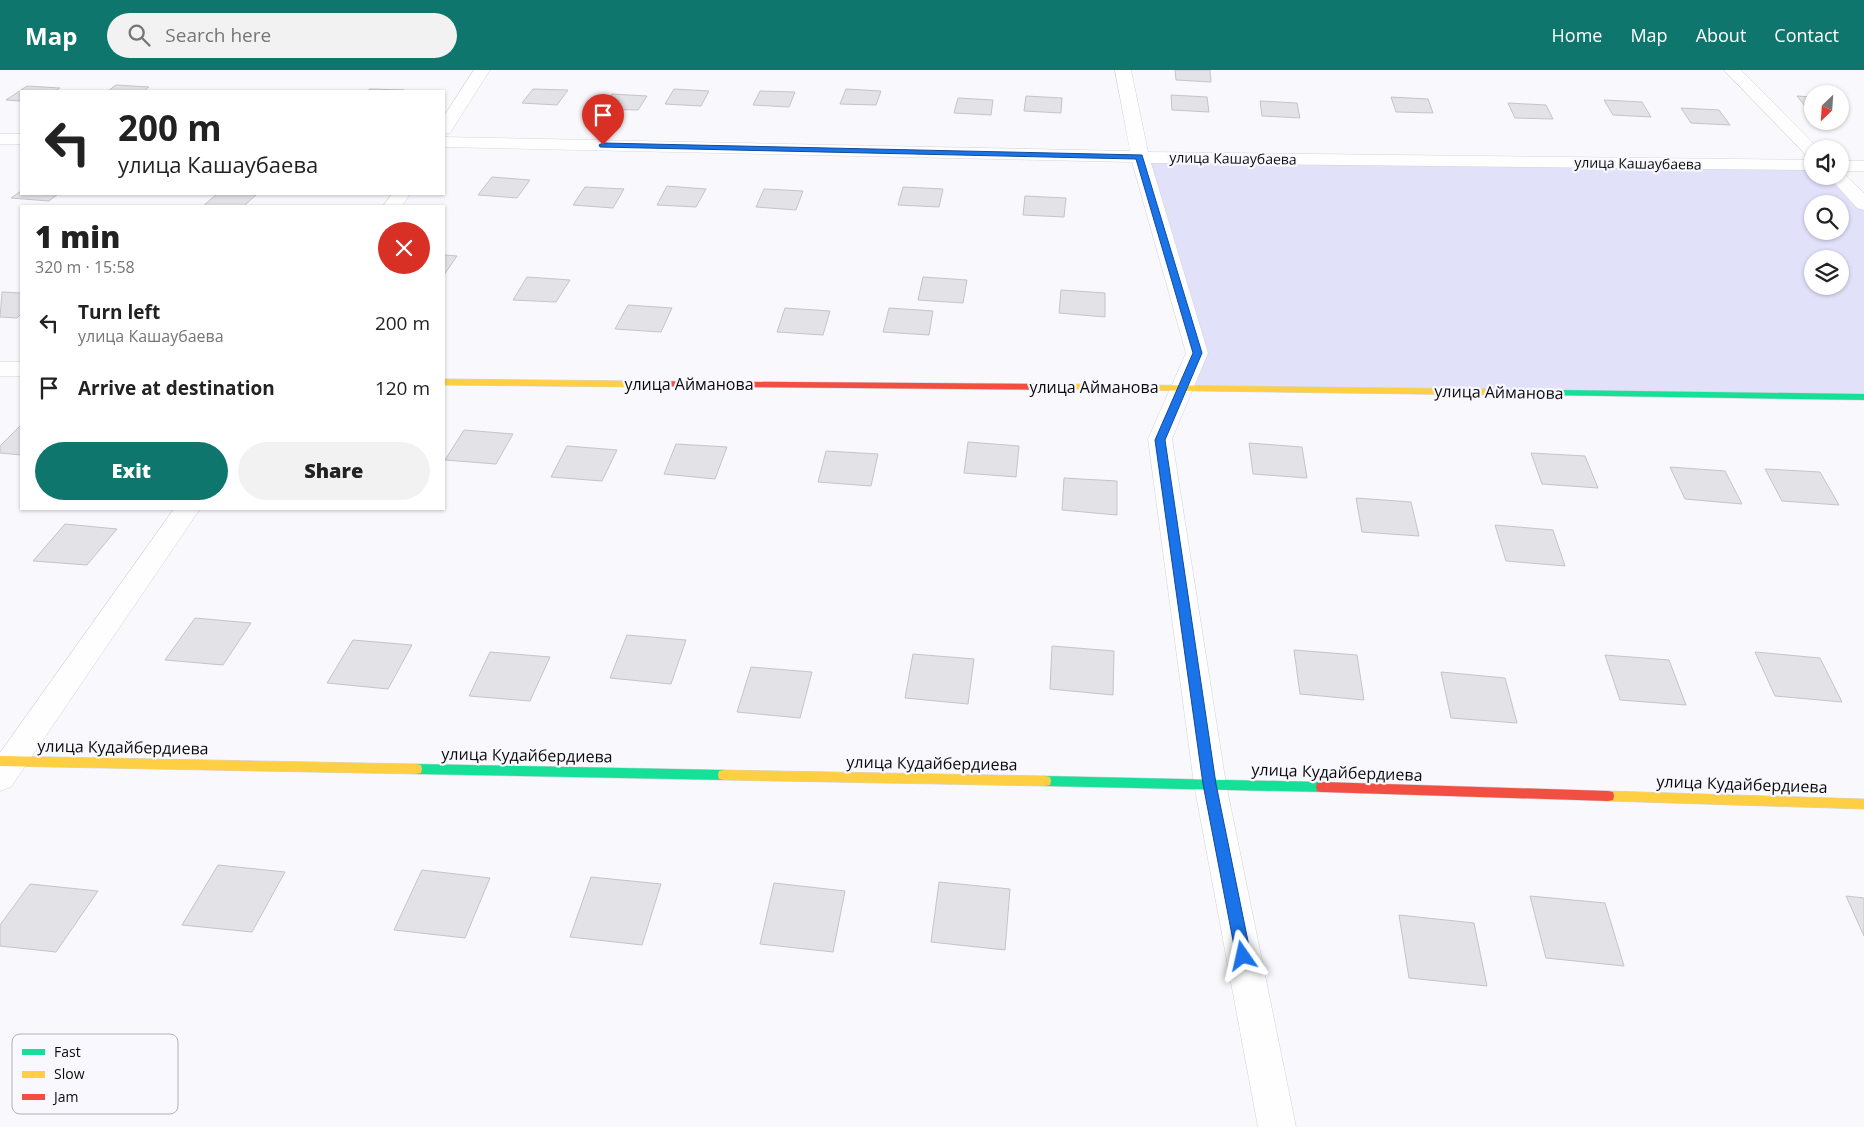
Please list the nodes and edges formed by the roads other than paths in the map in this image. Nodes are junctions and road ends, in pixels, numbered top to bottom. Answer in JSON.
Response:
{"nodes":[{"id":1,"x":482,"y":70,"type":"edge"},
{"id":2,"x":1123,"y":70,"type":"edge"},
{"id":3,"x":1732,"y":70,"type":"edge"},
{"id":4,"x":445,"y":127,"type":"edge"},
{"id":5,"x":0,"y":139,"type":"edge"},
{"id":6,"x":20,"y":139,"type":"edge"},
{"id":7,"x":445,"y":142,"type":"edge"},
{"id":8,"x":1804,"y":143,"type":"edge"},
{"id":9,"x":1140,"y":157,"type":"junction"},
{"id":10,"x":1804,"y":166,"type":"edge"},
{"id":11,"x":1849,"y":166,"type":"edge"},
{"id":12,"x":1864,"y":166,"type":"edge"},
{"id":13,"x":1846,"y":185,"type":"edge"},
{"id":14,"x":1864,"y":204,"type":"edge"},
{"id":15,"x":0,"y":369,"type":"edge"},
{"id":16,"x":20,"y":370,"type":"edge"},
{"id":17,"x":445,"y":382,"type":"edge"},
{"id":18,"x":1182,"y":388,"type":"junction"},
{"id":19,"x":1864,"y":397,"type":"edge"},
{"id":20,"x":186,"y":510,"type":"edge"},
{"id":21,"x":4,"y":767,"type":"edge"},
{"id":22,"x":1210,"y":784,"type":"junction"},
{"id":23,"x":1864,"y":804,"type":"edge"},
{"id":24,"x":1277,"y":1127,"type":"edge"}],
"edges":[{"from":1,"to":4,"type":"street"},
{"from":2,"to":9,"type":"street"},
{"from":3,"to":8,"type":"street"},
{"from":5,"to":6,"type":"street"},
{"from":7,"to":9,"type":"street","name":"улица Кашаубаева"},
{"from":9,"to":10,"type":"street","name":"улица Кашаубаева"},
{"from":9,"to":18,"type":"street"},
{"from":11,"to":12,"type":"street"},
{"from":13,"to":14,"type":"street"},
{"from":15,"to":16,"type":"street"},
{"from":17,"to":18,"type":"street","name":"улица Айманова"},
{"from":18,"to":19,"type":"street","name":"улица Айманова"},
{"from":18,"to":22,"type":"street"},
{"from":20,"to":21,"type":"street"},
{"from":21,"to":22,"type":"street","name":"улица Кудайбердиева"},
{"from":22,"to":23,"type":"street","name":"улица Кудайбердиева"},
{"from":22,"to":24,"type":"street"}]}
